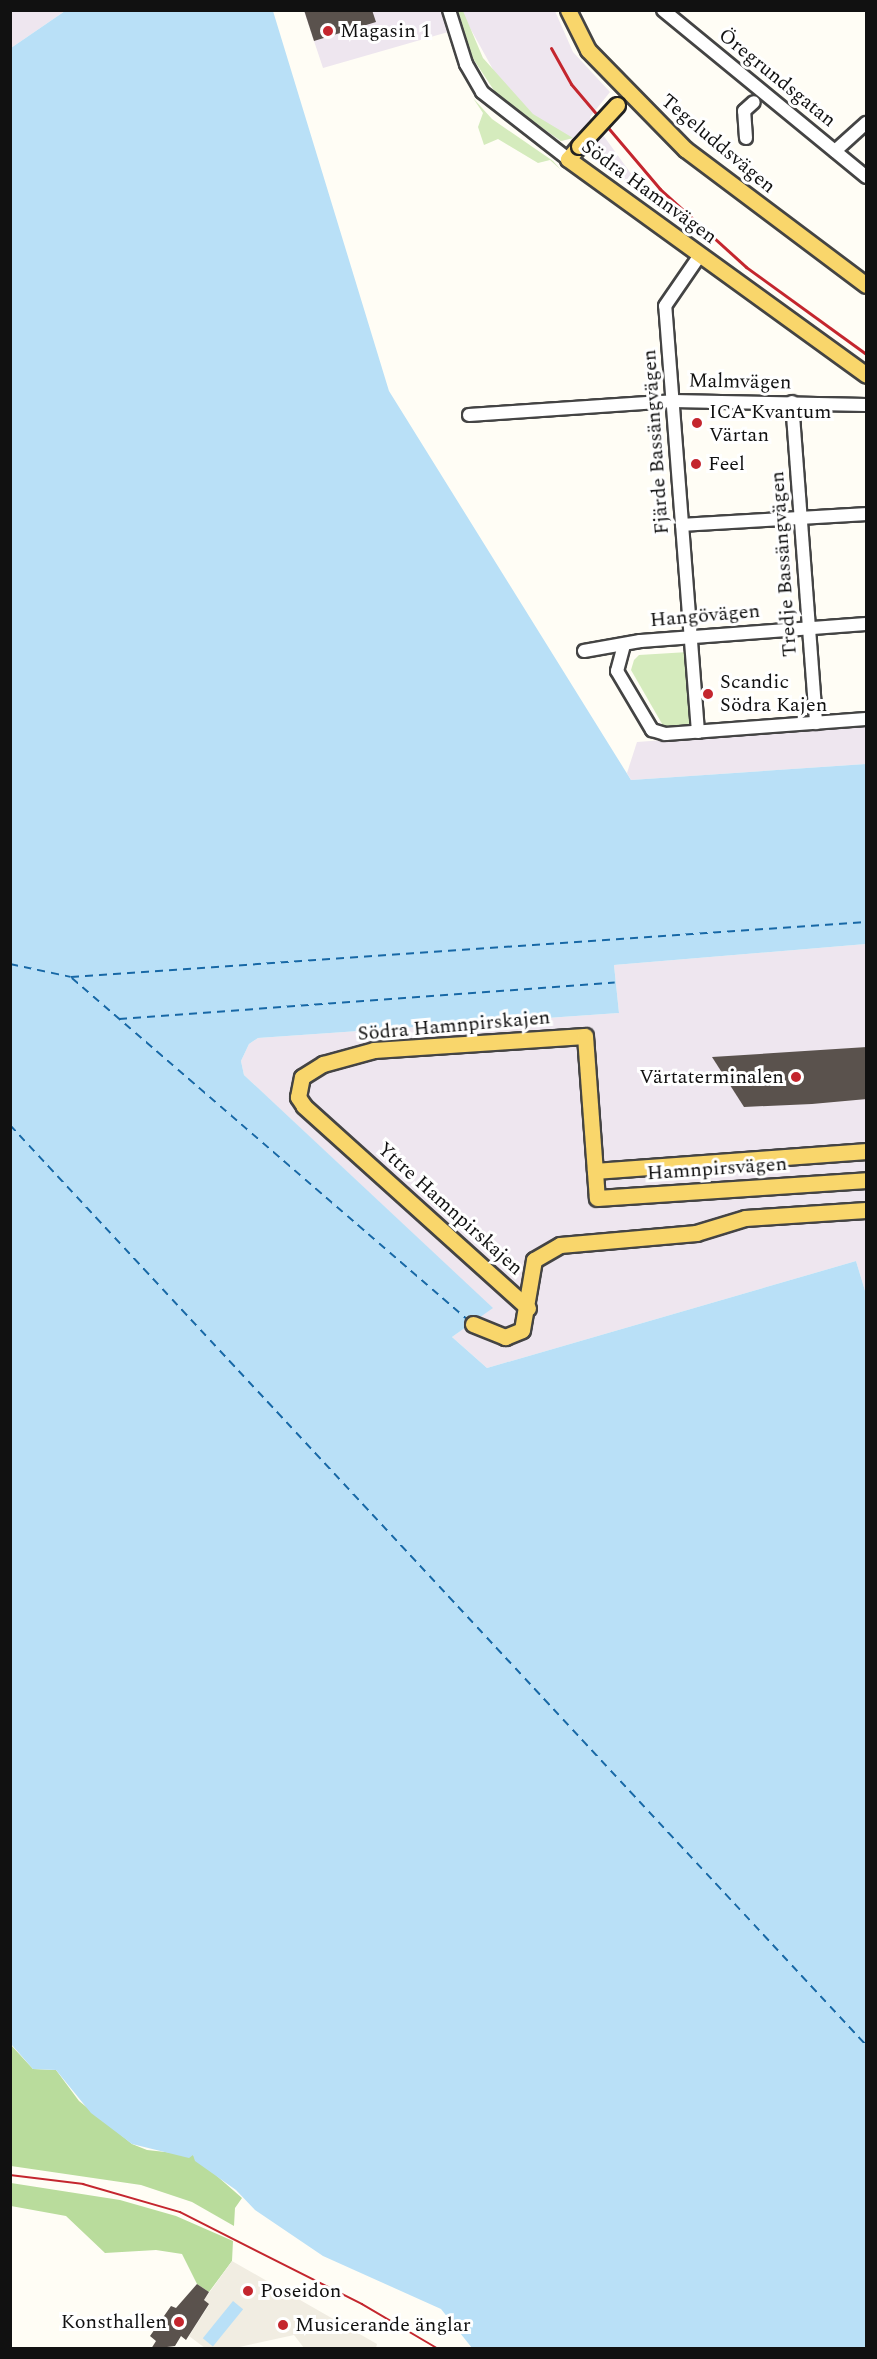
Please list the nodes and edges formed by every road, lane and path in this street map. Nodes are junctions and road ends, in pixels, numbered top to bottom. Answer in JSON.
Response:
{"nodes":[{"id":1,"x":449,"y":10,"type":"edge"},
{"id":2,"x":568,"y":10,"type":"edge"},
{"id":3,"x":663,"y":10,"type":"edge"},
{"id":4,"x":628,"y":94,"type":"junction"},
{"id":5,"x":754,"y":102,"type":"dead end"},
{"id":6,"x":867,"y":123,"type":"edge"},
{"id":7,"x":746,"y":138,"type":"dead end"},
{"id":8,"x":835,"y":151,"type":"junction"},
{"id":9,"x":568,"y":159,"type":"junction"},
{"id":10,"x":867,"y":177,"type":"edge"},
{"id":11,"x":700,"y":255,"type":"junction"},
{"id":12,"x":867,"y":285,"type":"edge"},
{"id":13,"x":867,"y":375,"type":"edge"},
{"id":14,"x":673,"y":400,"type":"junction"},
{"id":15,"x":792,"y":402,"type":"junction"},
{"id":16,"x":867,"y":405,"type":"edge"},
{"id":17,"x":469,"y":415,"type":"dead end"},
{"id":18,"x":867,"y":514,"type":"edge"},
{"id":19,"x":800,"y":518,"type":"junction"},
{"id":20,"x":682,"y":525,"type":"junction"},
{"id":21,"x":867,"y":624,"type":"edge"},
{"id":22,"x":809,"y":628,"type":"junction"},
{"id":23,"x":693,"y":637,"type":"junction"},
{"id":24,"x":624,"y":645,"type":"junction"},
{"id":25,"x":584,"y":651,"type":"dead end"},
{"id":26,"x":867,"y":719,"type":"edge"},
{"id":27,"x":816,"y":723,"type":"junction"},
{"id":28,"x":698,"y":732,"type":"junction"},
{"id":29,"x":585,"y":1036,"type":"joint"},
{"id":30,"x":298,"y":1084,"type":"joint"},
{"id":31,"x":867,"y":1151,"type":"edge"},
{"id":32,"x":595,"y":1171,"type":"junction"},
{"id":33,"x":867,"y":1180,"type":"edge"},
{"id":34,"x":867,"y":1210,"type":"edge"},
{"id":35,"x":528,"y":1308,"type":"junction"},
{"id":36,"x":473,"y":1324,"type":"dead end"}],
"edges":[{"from":1,"to":9,"type":"street","name":"Södra Hamnvägen"},
{"from":2,"to":4,"type":"main road","name":"Tegeluddsvägen"},
{"from":3,"to":8,"type":"street","name":"Öregrundsgatan"},
{"from":4,"to":9,"type":"main road","bridge":true},
{"from":4,"to":12,"type":"main road","name":"Tegeluddsvägen"},
{"from":5,"to":7,"type":"street"},
{"from":6,"to":8,"type":"street"},
{"from":8,"to":10,"type":"street","name":"Öregrundsgatan"},
{"from":9,"to":11,"type":"main road","name":"Södra Hamnvägen"},
{"from":11,"to":13,"type":"main road","name":"Södra Hamnvägen"},
{"from":11,"to":14,"type":"street","name":"Fjärde Bassängvägen"},
{"from":14,"to":15,"type":"street","name":"Malmvägen"},
{"from":14,"to":17,"type":"street","name":"Malmvägen"},
{"from":14,"to":20,"type":"street","name":"Fjärde Bassängvägen"},
{"from":15,"to":16,"type":"street","name":"Malmvägen"},
{"from":15,"to":19,"type":"street","name":"Tredje Bassängvägen"},
{"from":18,"to":19,"type":"street"},
{"from":19,"to":20,"type":"street"},
{"from":19,"to":22,"type":"street","name":"Tredje Bassängvägen"},
{"from":20,"to":23,"type":"street","name":"Fjärde Bassängvägen"},
{"from":21,"to":22,"type":"street","name":"Hangövägen"},
{"from":22,"to":23,"type":"street","name":"Hangövägen"},
{"from":22,"to":27,"type":"street","name":"Tredje Bassängvägen"},
{"from":23,"to":24,"type":"street","name":"Hangövägen"},
{"from":23,"to":28,"type":"street","name":"Fjärde Bassängvägen"},
{"from":24,"to":25,"type":"street","name":"Hangövägen"},
{"from":24,"to":28,"type":"street"},
{"from":26,"to":27,"type":"street"},
{"from":27,"to":28,"type":"street"},
{"from":29,"to":30,"type":"main road","name":"Södra Hamnpirskajen"},
{"from":29,"to":32,"type":"main road","name":"Hamnpirsvägen"},
{"from":30,"to":35,"type":"main road","name":"Yttre Hamnpirskajen"},
{"from":31,"to":32,"type":"main road","name":"Hamnpirsvägen"},
{"from":32,"to":33,"type":"main road","name":"Hamnpirsvägen"},
{"from":34,"to":35,"type":"main road"},
{"from":35,"to":36,"type":"main road"}]}
